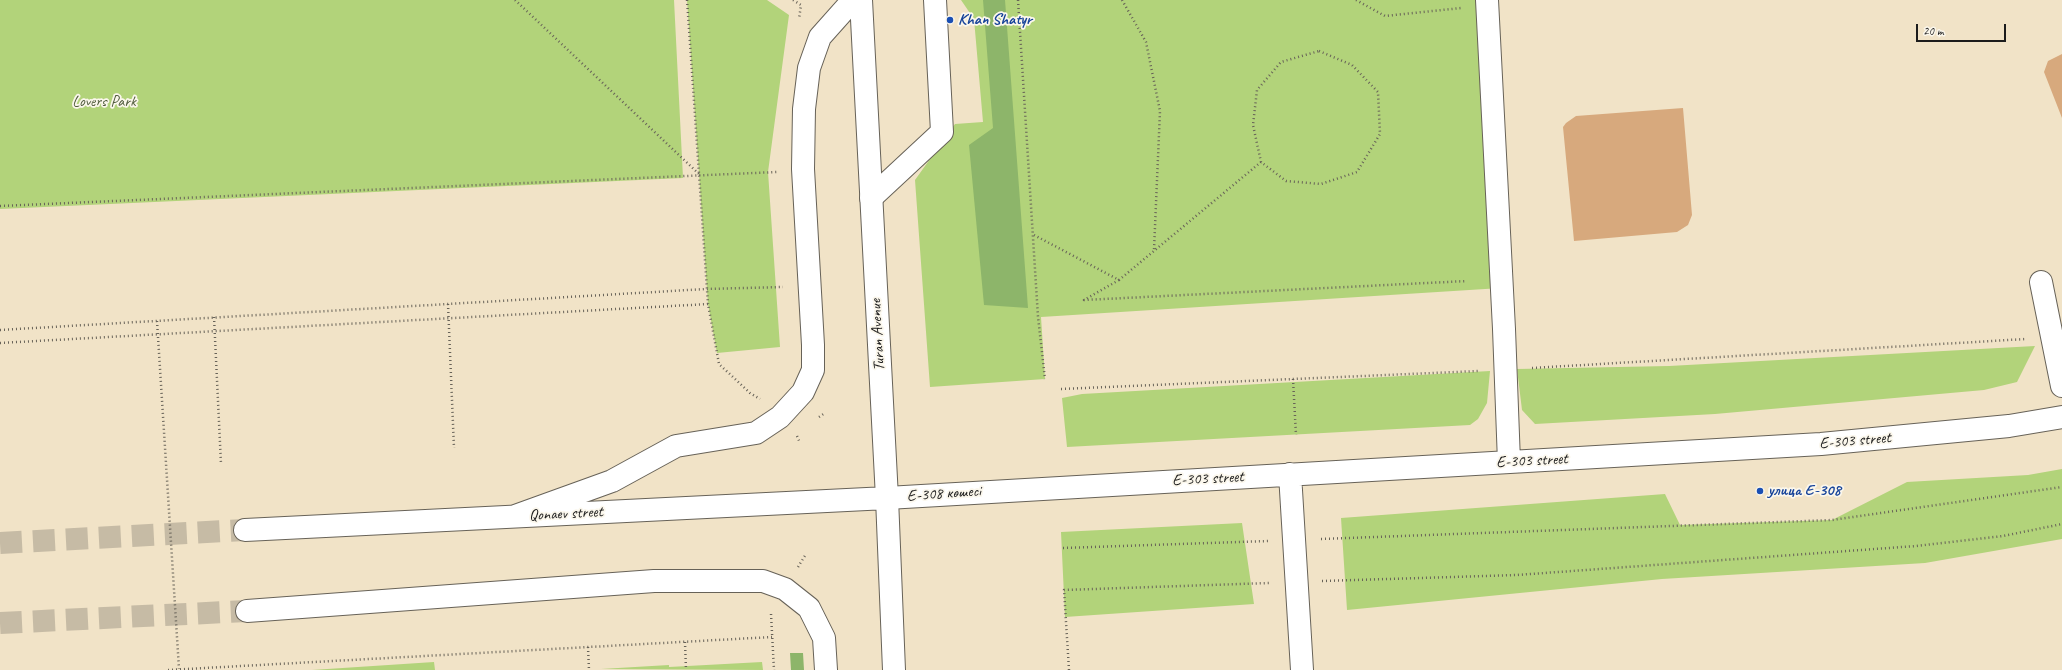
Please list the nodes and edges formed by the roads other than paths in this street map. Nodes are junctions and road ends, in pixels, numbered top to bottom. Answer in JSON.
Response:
{"nodes":[{"id":1,"x":853,"y":0,"type":"edge"},
{"id":2,"x":861,"y":0,"type":"edge"},
{"id":3,"x":935,"y":0,"type":"edge"},
{"id":4,"x":1487,"y":3,"type":"edge"},
{"id":5,"x":871,"y":198,"type":"junction"},
{"id":6,"x":2040,"y":282,"type":"dead end"},
{"id":7,"x":2062,"y":386,"type":"edge"},
{"id":8,"x":2062,"y":417,"type":"edge"},
{"id":9,"x":1509,"y":462,"type":"junction"},
{"id":10,"x":1290,"y":474,"type":"junction"},
{"id":11,"x":887,"y":498,"type":"junction"},
{"id":12,"x":515,"y":516,"type":"junction"},
{"id":13,"x":245,"y":530,"type":"tunnel mouth"},
{"id":14,"x":247,"y":611,"type":"tunnel mouth"},
{"id":15,"x":826,"y":670,"type":"edge"},
{"id":16,"x":894,"y":670,"type":"edge"},
{"id":17,"x":1302,"y":670,"type":"edge"}],
"edges":[{"from":1,"to":12,"type":"main road"},
{"from":2,"to":5,"type":"main road","name":"Turan Avenue"},
{"from":3,"to":5,"type":"main road"},
{"from":4,"to":9,"type":"main road"},
{"from":5,"to":11,"type":"main road","name":"Turan Avenue"},
{"from":6,"to":7,"type":"main road"},
{"from":8,"to":9,"type":"main road","name":"E-303 street"},
{"from":9,"to":10,"type":"main road","name":"E-303 street"},
{"from":10,"to":11,"type":"main road","name":"Е-308 көшесі"},
{"from":10,"to":17,"type":"main road"},
{"from":11,"to":12,"type":"main road","name":"Qonaev street"},
{"from":11,"to":16,"type":"main road","name":"Turan Avenue"},
{"from":12,"to":13,"type":"main road","name":"Qonaev street"},
{"from":14,"to":15,"type":"main road"}]}
